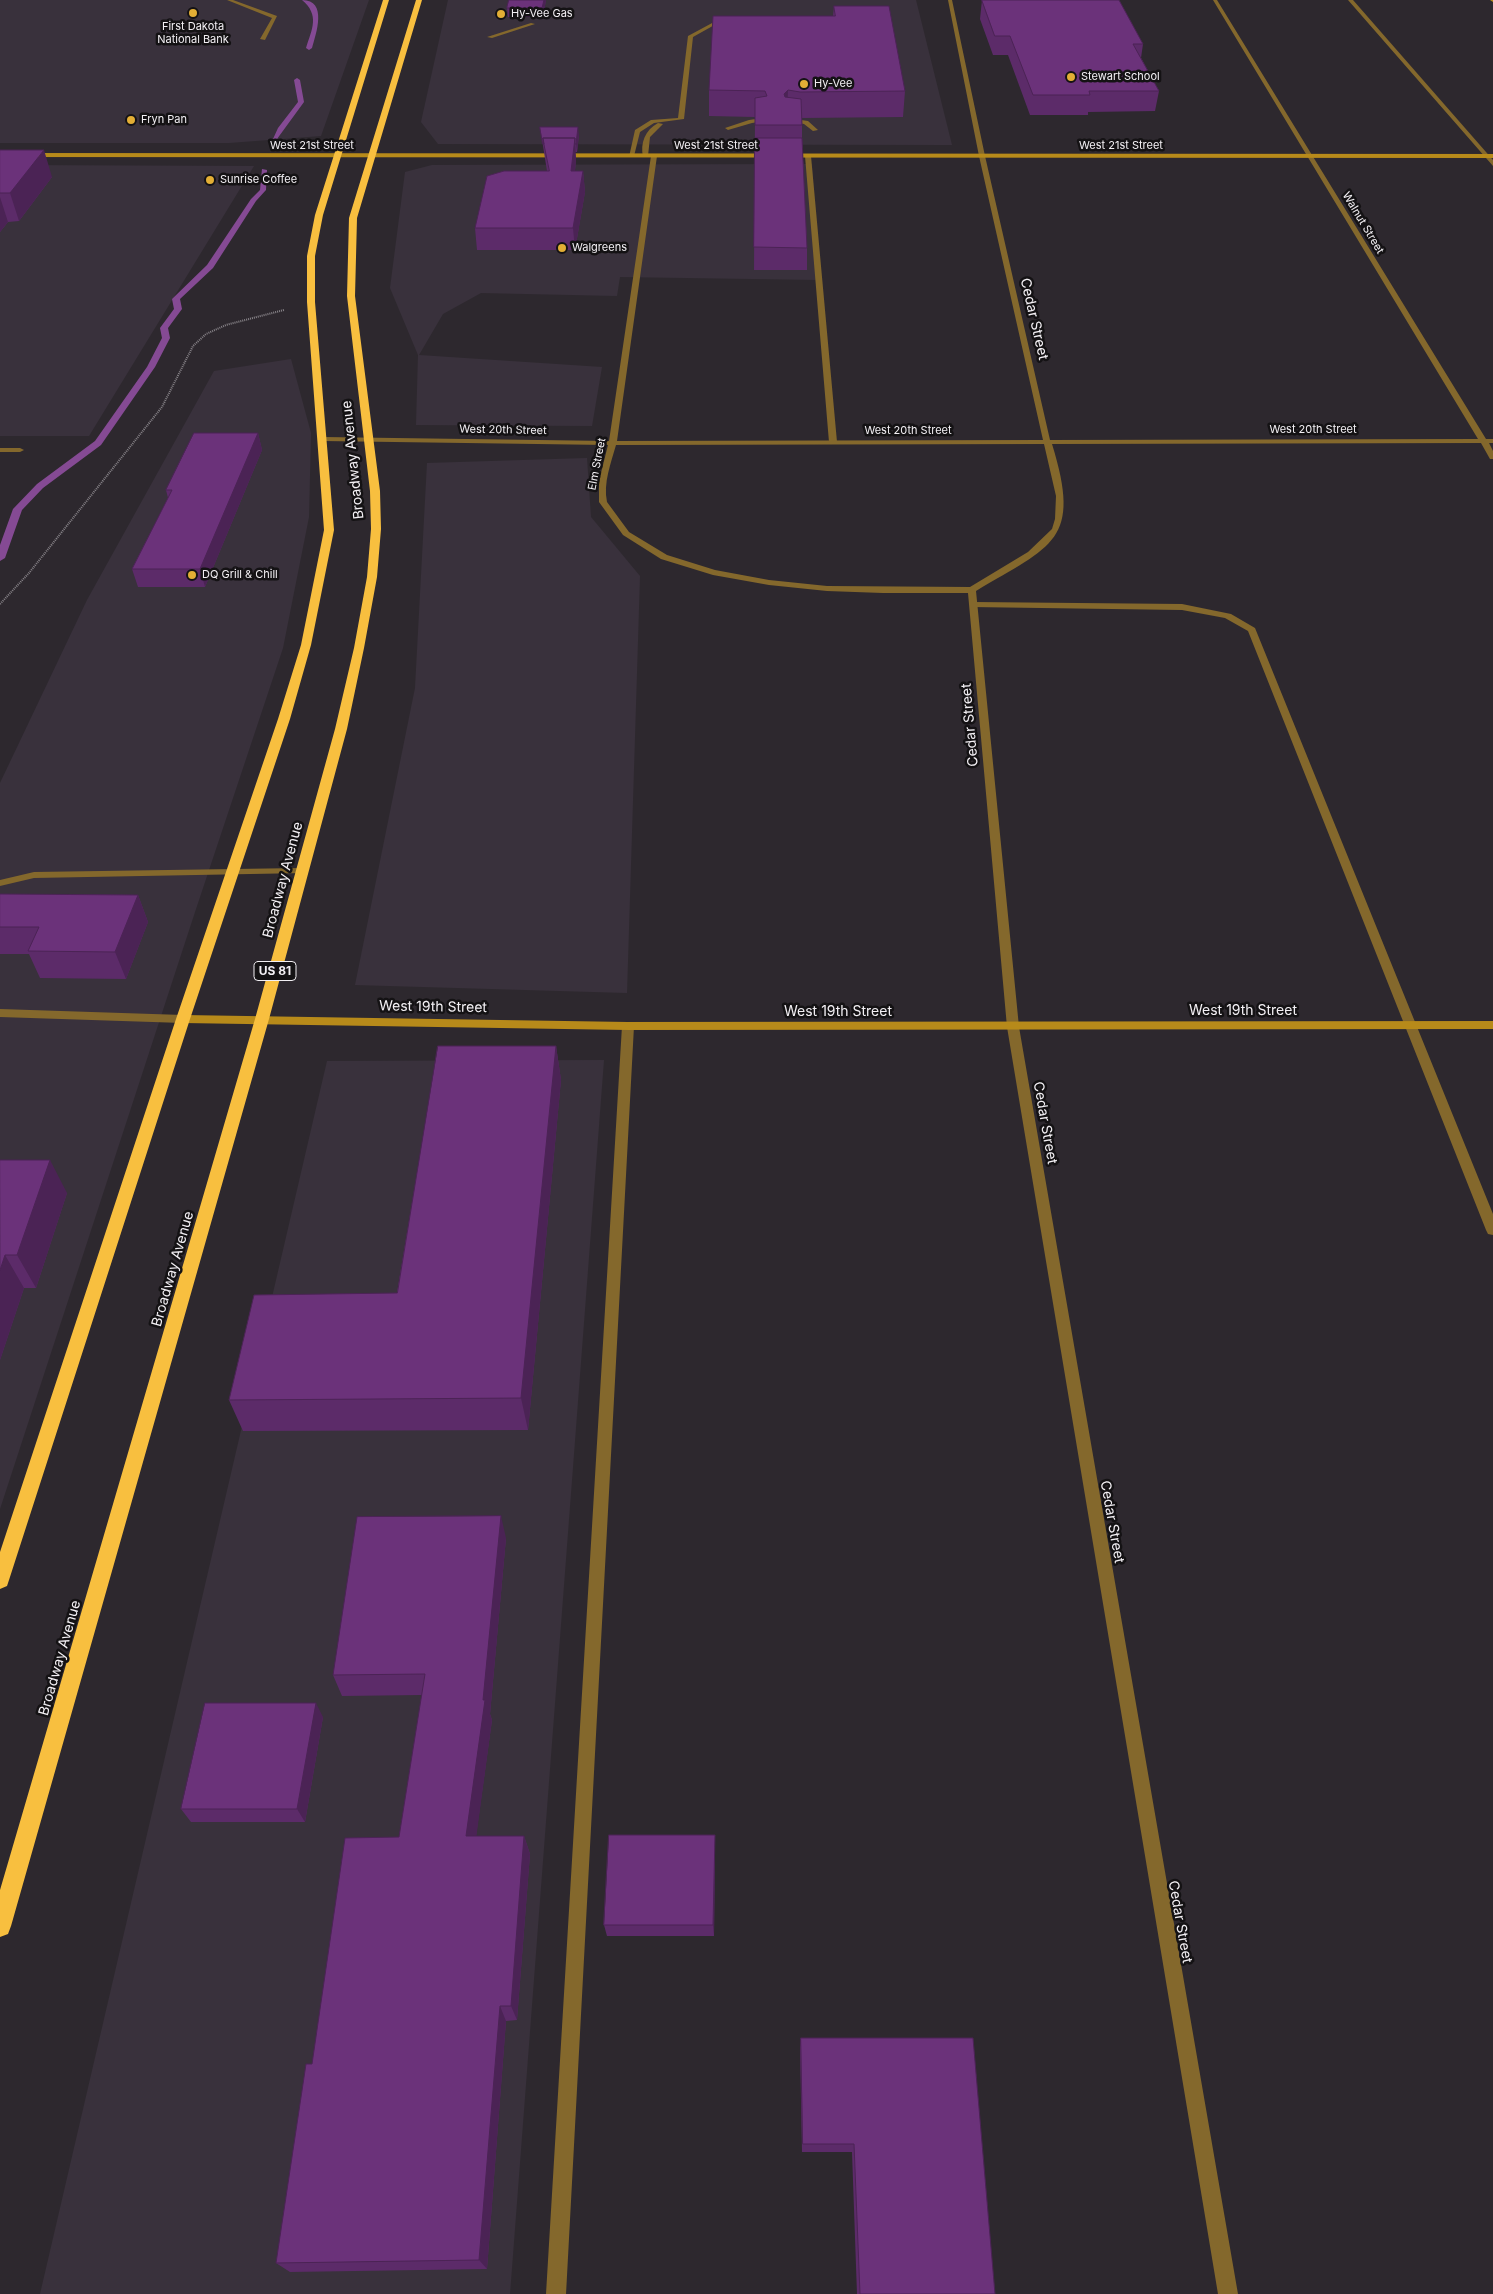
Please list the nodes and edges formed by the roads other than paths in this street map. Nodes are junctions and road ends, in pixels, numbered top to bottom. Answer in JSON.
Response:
{"nodes":[{"id":1,"x":229,"y":0,"type":"edge"},
{"id":2,"x":386,"y":0,"type":"edge"},
{"id":3,"x":419,"y":0,"type":"edge"},
{"id":4,"x":950,"y":0,"type":"edge"},
{"id":5,"x":1215,"y":0,"type":"edge"},
{"id":6,"x":1350,"y":0,"type":"edge"},
{"id":7,"x":716,"y":23,"type":"edge"},
{"id":8,"x":533,"y":24,"type":"edge"},
{"id":9,"x":490,"y":37,"type":"dead end"},
{"id":10,"x":263,"y":40,"type":"dead end"},
{"id":11,"x":667,"y":120,"type":"junction"},
{"id":12,"x":763,"y":120,"type":"edge"},
{"id":13,"x":787,"y":120,"type":"edge"},
{"id":14,"x":728,"y":128,"type":"edge"},
{"id":15,"x":815,"y":130,"type":"edge"},
{"id":16,"x":0,"y":155,"type":"edge"},
{"id":17,"x":336,"y":156,"type":"junction"},
{"id":18,"x":371,"y":156,"type":"junction"},
{"id":19,"x":631,"y":156,"type":"junction"},
{"id":20,"x":644,"y":156,"type":"junction"},
{"id":21,"x":654,"y":156,"type":"junction"},
{"id":22,"x":808,"y":156,"type":"junction"},
{"id":23,"x":982,"y":156,"type":"junction"},
{"id":24,"x":1310,"y":156,"type":"junction"},
{"id":25,"x":1490,"y":156,"type":"edge"},
{"id":26,"x":1493,"y":164,"type":"edge"},
{"id":27,"x":323,"y":439,"type":"junction"},
{"id":28,"x":369,"y":439,"type":"junction"},
{"id":29,"x":1483,"y":441,"type":"junction"},
{"id":30,"x":1493,"y":441,"type":"edge"},
{"id":31,"x":833,"y":442,"type":"junction"},
{"id":32,"x":1047,"y":442,"type":"junction"},
{"id":33,"x":613,"y":443,"type":"junction"},
{"id":34,"x":0,"y":450,"type":"edge"},
{"id":35,"x":20,"y":450,"type":"dead end"},
{"id":36,"x":1493,"y":457,"type":"edge"},
{"id":37,"x":972,"y":590,"type":"junction"},
{"id":38,"x":974,"y":605,"type":"junction"},
{"id":39,"x":301,"y":871,"type":"junction"},
{"id":40,"x":232,"y":872,"type":"junction"},
{"id":41,"x":0,"y":883,"type":"edge"},
{"id":42,"x":0,"y":1013,"type":"edge"},
{"id":43,"x":183,"y":1019,"type":"junction"},
{"id":44,"x":262,"y":1019,"type":"junction"},
{"id":45,"x":1411,"y":1025,"type":"junction"},
{"id":46,"x":1493,"y":1025,"type":"edge"},
{"id":47,"x":628,"y":1026,"type":"junction"},
{"id":48,"x":1013,"y":1027,"type":"junction"},
{"id":49,"x":1493,"y":1230,"type":"edge"},
{"id":50,"x":0,"y":1580,"type":"edge"},
{"id":51,"x":0,"y":1926,"type":"edge"},
{"id":52,"x":556,"y":2294,"type":"edge"},
{"id":53,"x":1228,"y":2294,"type":"edge"}],
"edges":[{"from":1,"to":10,"type":"street"},
{"from":2,"to":17,"type":"highway","name":"Broadway Avenue"},
{"from":3,"to":18,"type":"highway","name":"Broadway Avenue","number":"US 81"},
{"from":4,"to":23,"type":"street","name":"Cedar Street"},
{"from":5,"to":24,"type":"street","name":"Walnut Street"},
{"from":6,"to":25,"type":"street"},
{"from":7,"to":11,"type":"street"},
{"from":8,"to":9,"type":"street"},
{"from":11,"to":19,"type":"street"},
{"from":11,"to":20,"type":"street"},
{"from":12,"to":14,"type":"street"},
{"from":13,"to":15,"type":"street"},
{"from":16,"to":17,"type":"street","name":"West 21st Street"},
{"from":17,"to":18,"type":"street","name":"West 21st Street"},
{"from":17,"to":27,"type":"highway","name":"Broadway Avenue"},
{"from":18,"to":19,"type":"street","name":"West 21st Street"},
{"from":18,"to":28,"type":"highway","name":"Broadway Avenue","number":"US 81"},
{"from":19,"to":20,"type":"street","name":"West 21st Street"},
{"from":20,"to":21,"type":"street","name":"West 21st Street"},
{"from":21,"to":22,"type":"street","name":"West 21st Street"},
{"from":21,"to":33,"type":"street","name":"Elm Street"},
{"from":22,"to":23,"type":"street","name":"West 21st Street"},
{"from":22,"to":31,"type":"street"},
{"from":23,"to":24,"type":"street","name":"West 21st Street"},
{"from":23,"to":32,"type":"street","name":"Cedar Street"},
{"from":24,"to":25,"type":"street","name":"West 21st Street"},
{"from":24,"to":29,"type":"street","name":"Walnut Street"},
{"from":25,"to":26,"type":"street"},
{"from":27,"to":28,"type":"street","name":"West 20th Street"},
{"from":27,"to":40,"type":"highway","name":"Broadway Avenue"},
{"from":28,"to":33,"type":"street","name":"West 20th Street"},
{"from":28,"to":39,"type":"highway","name":"Broadway Avenue","number":"US 81"},
{"from":29,"to":30,"type":"street","name":"West 20th Street"},
{"from":29,"to":32,"type":"street","name":"West 20th Street"},
{"from":29,"to":36,"type":"street","name":"Walnut Street"},
{"from":31,"to":32,"type":"street","name":"West 20th Street"},
{"from":31,"to":33,"type":"street","name":"West 20th Street"},
{"from":32,"to":37,"type":"street","name":"Cedar Street"},
{"from":33,"to":37,"type":"street","name":"Elm Street"},
{"from":34,"to":35,"type":"street"},
{"from":37,"to":38,"type":"street","name":"Cedar Street"},
{"from":38,"to":45,"type":"street"},
{"from":38,"to":48,"type":"street","name":"Cedar Street"},
{"from":39,"to":40,"type":"street"},
{"from":39,"to":44,"type":"highway","name":"Broadway Avenue","number":"US 81"},
{"from":40,"to":41,"type":"street"},
{"from":40,"to":43,"type":"highway","name":"Broadway Avenue"},
{"from":42,"to":43,"type":"street"},
{"from":43,"to":44,"type":"street","name":"West 19th Street"},
{"from":43,"to":50,"type":"highway","name":"Broadway Avenue"},
{"from":44,"to":47,"type":"street","name":"West 19th Street"},
{"from":44,"to":51,"type":"highway","name":"Broadway Avenue","number":"US 81"},
{"from":45,"to":46,"type":"street","name":"West 19th Street"},
{"from":45,"to":48,"type":"street","name":"West 19th Street"},
{"from":45,"to":49,"type":"street"},
{"from":47,"to":48,"type":"street","name":"West 19th Street"},
{"from":47,"to":52,"type":"street"},
{"from":48,"to":53,"type":"street","name":"Cedar Street"}]}
